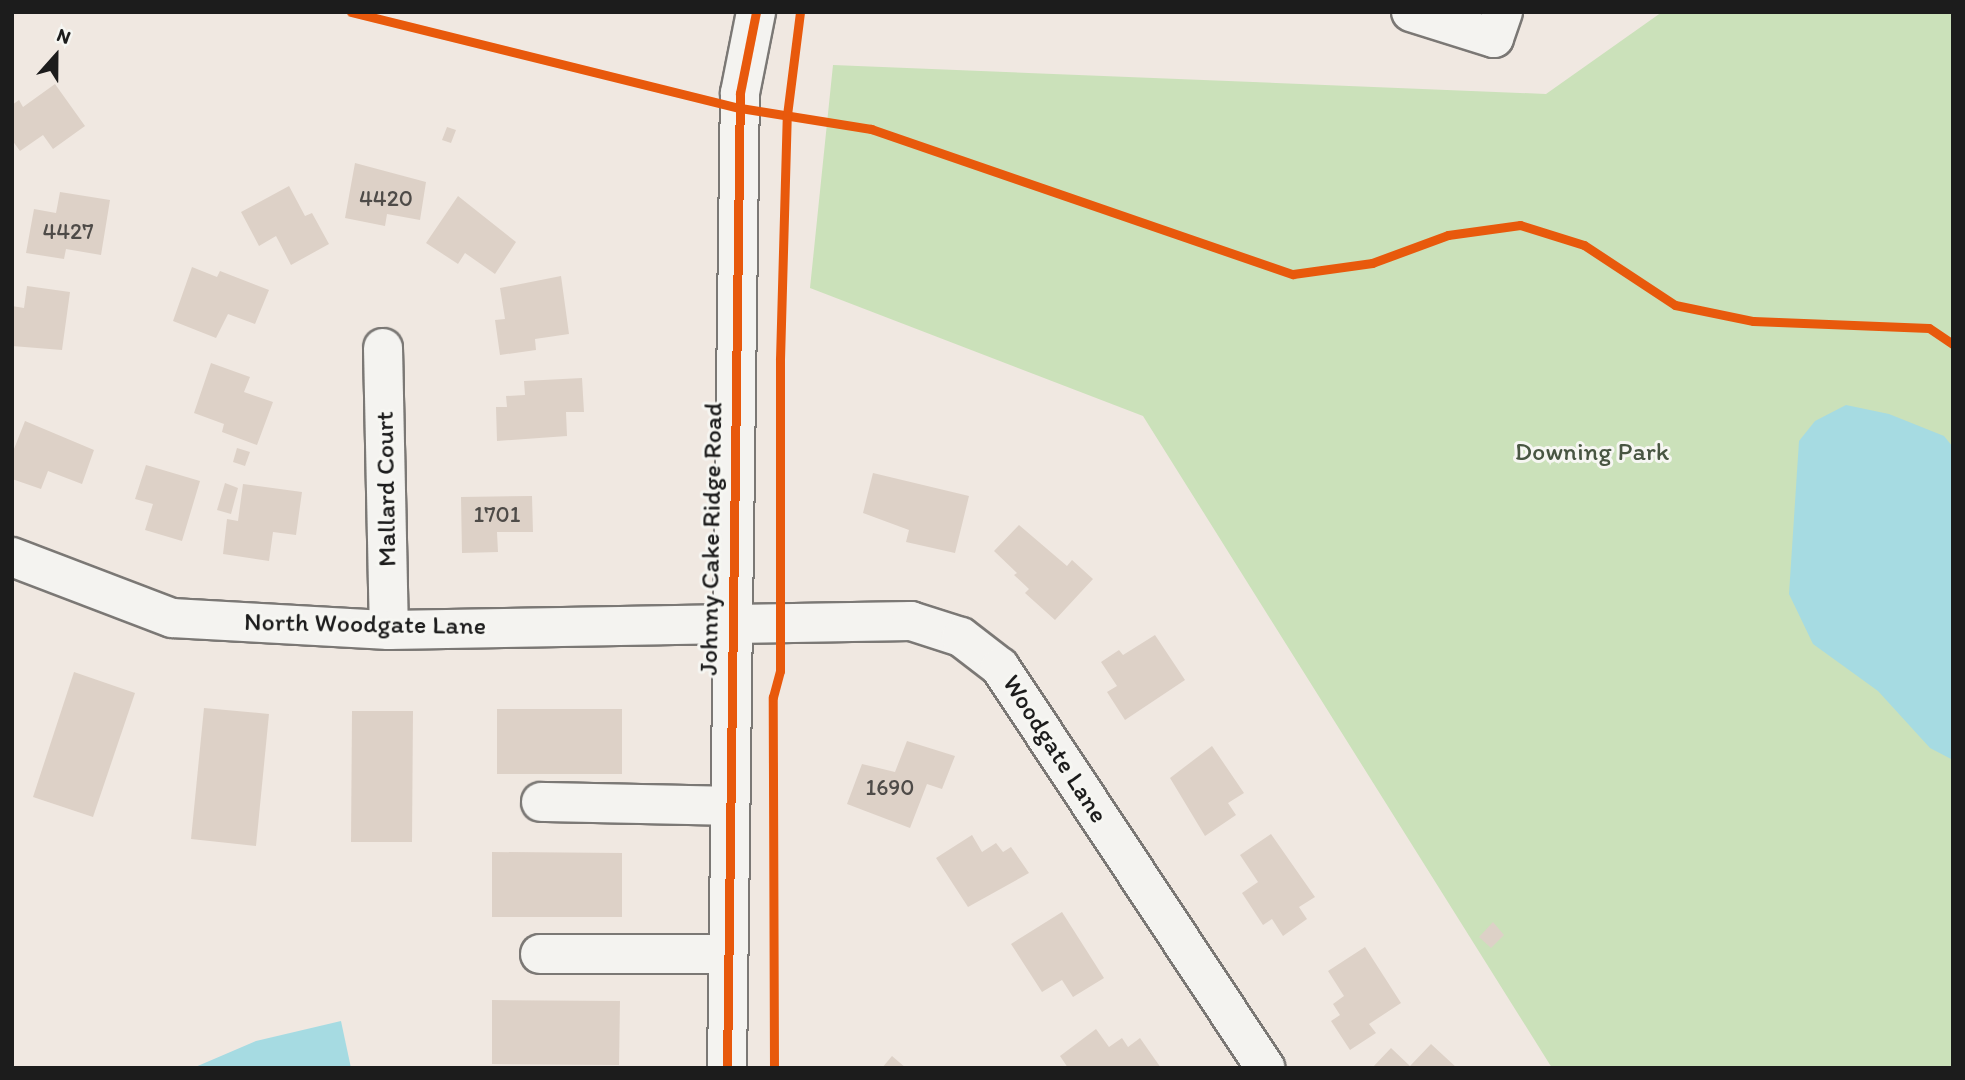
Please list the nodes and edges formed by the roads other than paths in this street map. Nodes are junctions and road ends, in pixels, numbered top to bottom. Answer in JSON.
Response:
{"nodes":[{"id":1,"x":756,"y":12,"type":"edge"},
{"id":2,"x":1411,"y":12,"type":"edge"},
{"id":3,"x":1503,"y":12,"type":"edge"},
{"id":4,"x":383,"y":348,"type":"dead end"},
{"id":5,"x":12,"y":557,"type":"edge"},
{"id":6,"x":730,"y":622,"type":"junction"},
{"id":7,"x":389,"y":630,"type":"junction"},
{"id":8,"x":541,"y":802,"type":"dead end"},
{"id":9,"x":729,"y":806,"type":"junction"},
{"id":10,"x":540,"y":954,"type":"dead end"},
{"id":11,"x":728,"y":954,"type":"junction"},
{"id":12,"x":727,"y":1068,"type":"edge"},
{"id":13,"x":1265,"y":1068,"type":"edge"}],
"edges":[{"from":1,"to":6,"type":"street","name":"Johnny Cake Ridge Road"},
{"from":2,"to":3,"type":"street"},
{"from":4,"to":7,"type":"street","name":"Mallard Court"},
{"from":5,"to":7,"type":"street","name":"North Woodgate Lane"},
{"from":6,"to":7,"type":"street","name":"North Woodgate Lane"},
{"from":6,"to":9,"type":"street","name":"Johnny Cake Ridge Road"},
{"from":6,"to":13,"type":"street","name":"Woodgate Lane"},
{"from":8,"to":9,"type":"street"},
{"from":9,"to":11,"type":"street","name":"Johnny Cake Ridge Road"},
{"from":10,"to":11,"type":"street"},
{"from":11,"to":12,"type":"street","name":"Johnny Cake Ridge Road"}]}
